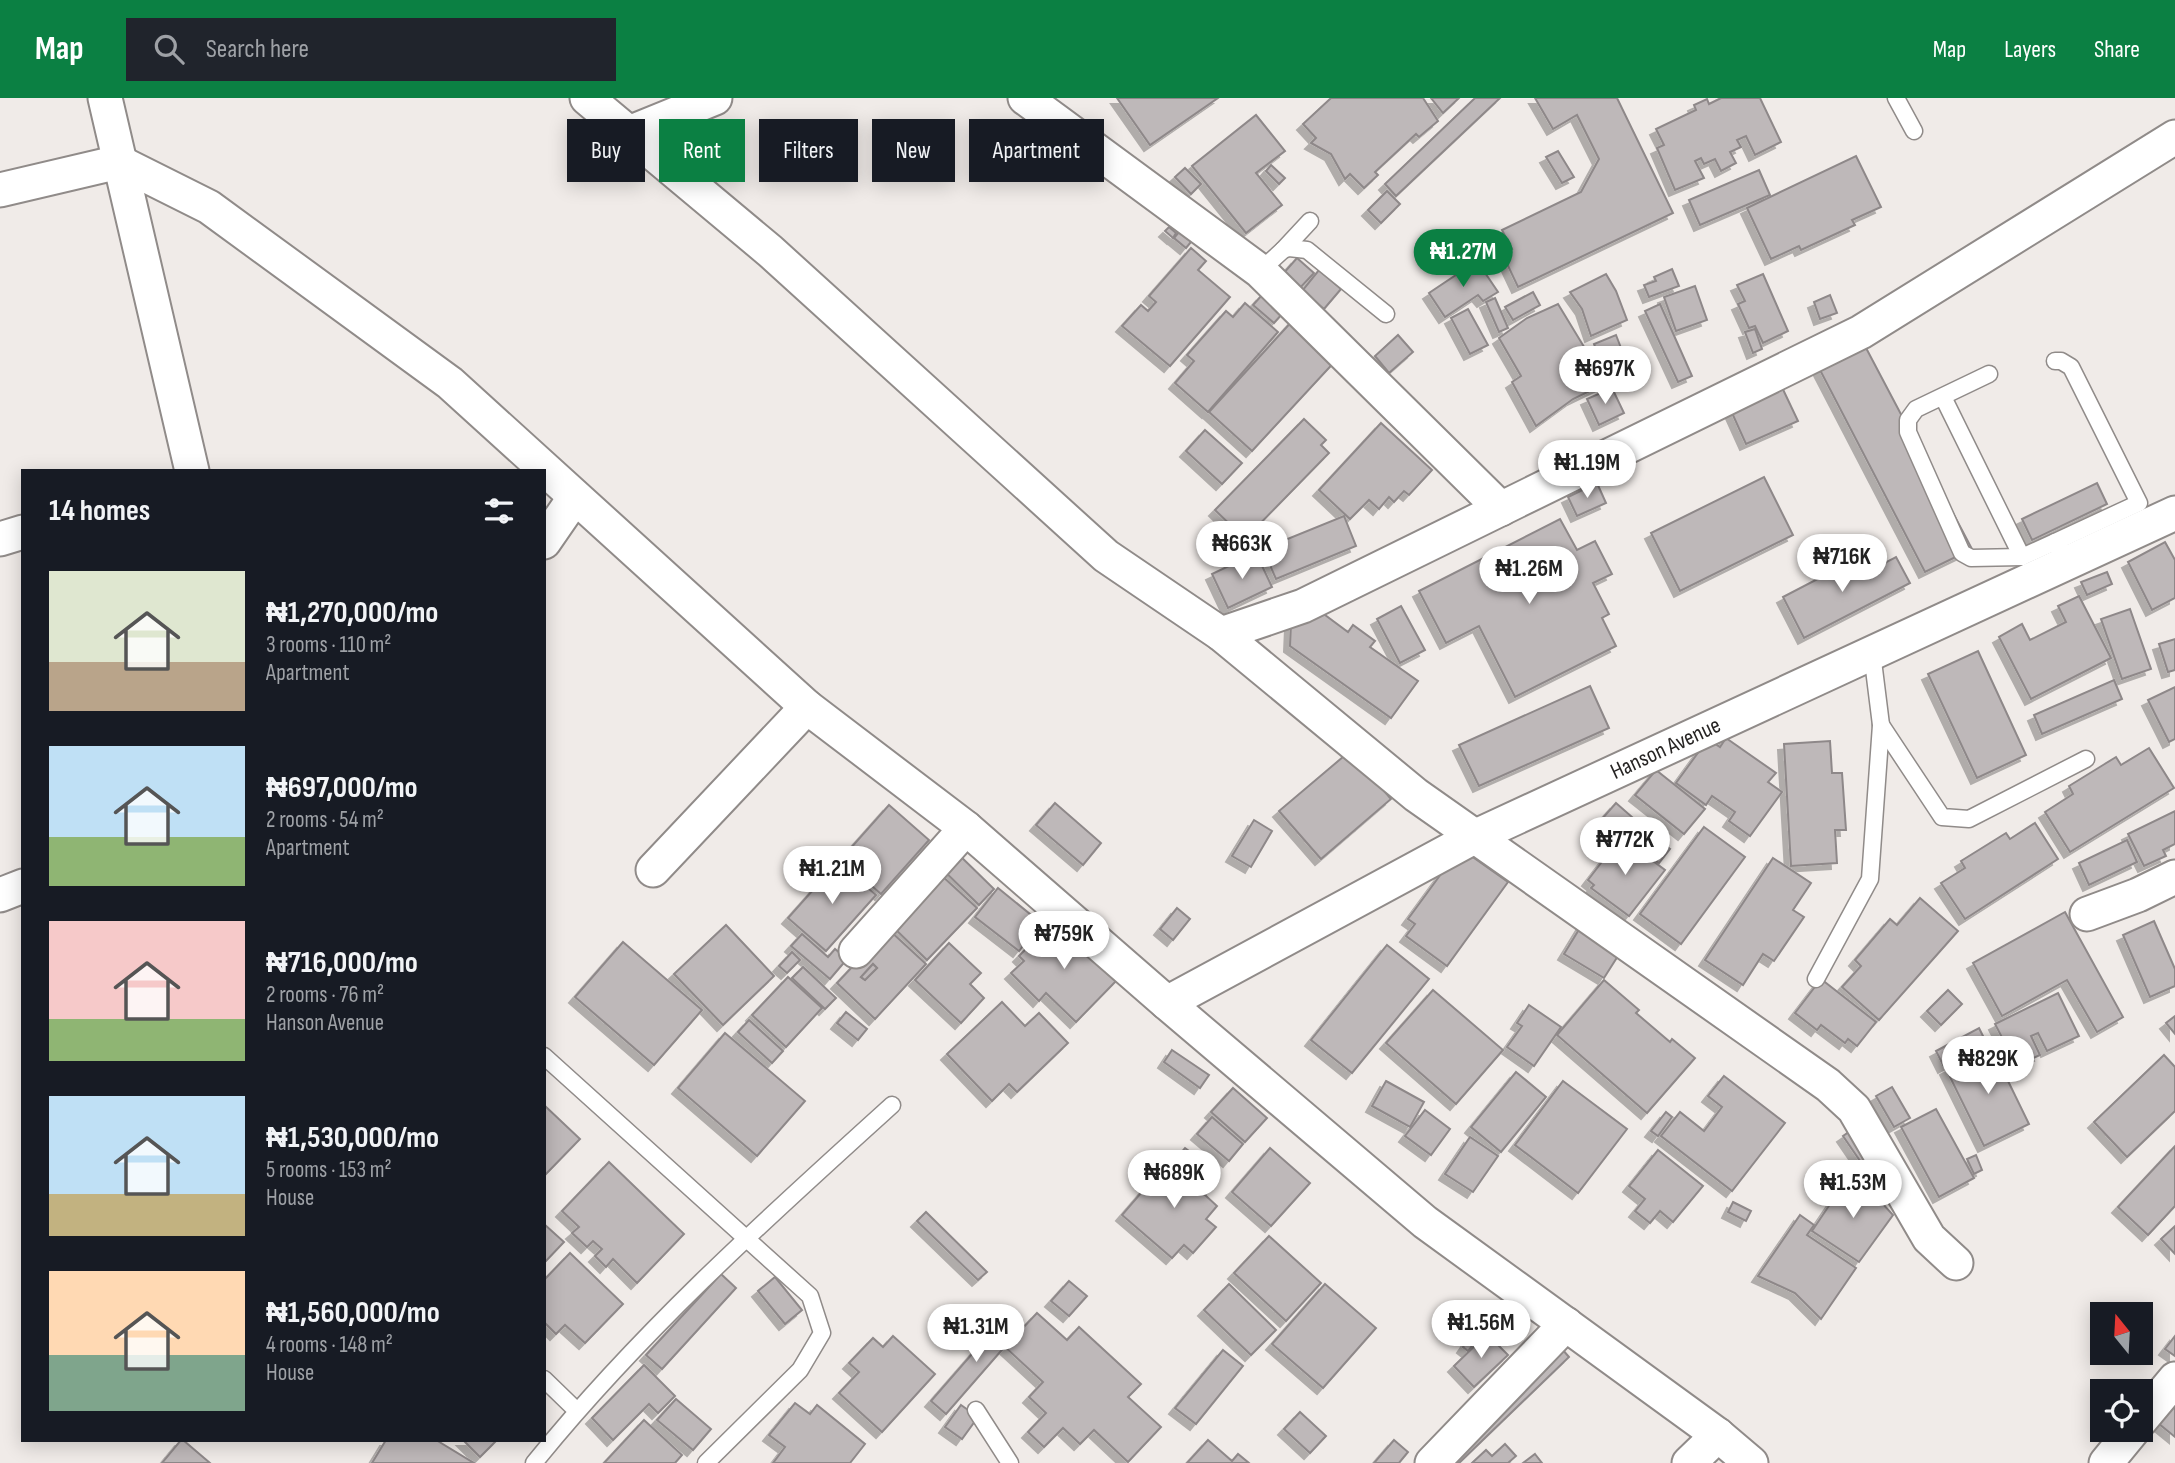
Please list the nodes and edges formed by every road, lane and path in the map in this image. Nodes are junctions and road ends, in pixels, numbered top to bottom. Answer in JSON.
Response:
{"nodes":[{"id":1,"x":105,"y":98,"type":"edge"},
{"id":2,"x":587,"y":98,"type":"edge"},
{"id":3,"x":715,"y":98,"type":"edge"},
{"id":4,"x":1025,"y":98,"type":"edge"},
{"id":5,"x":1896,"y":98,"type":"edge"},
{"id":6,"x":612,"y":119,"type":"edge"},
{"id":7,"x":645,"y":126,"type":"edge"},
{"id":8,"x":1914,"y":131,"type":"dead end"},
{"id":9,"x":2175,"y":137,"type":"edge"},
{"id":10,"x":645,"y":146,"type":"edge"},
{"id":11,"x":119,"y":162,"type":"junction"},
{"id":12,"x":0,"y":190,"type":"edge"},
{"id":13,"x":1310,"y":221,"type":"dead end"},
{"id":14,"x":1271,"y":260,"type":"junction"},
{"id":15,"x":1386,"y":314,"type":"dead end"},
{"id":16,"x":2054,"y":361,"type":"dead end"},
{"id":17,"x":1989,"y":374,"type":"dead end"},
{"id":18,"x":1943,"y":397,"type":"junction"},
{"id":19,"x":192,"y":469,"type":"edge"},
{"id":20,"x":544,"y":469,"type":"edge"},
{"id":21,"x":546,"y":471,"type":"edge"},
{"id":22,"x":575,"y":497,"type":"junction"},
{"id":23,"x":1500,"y":509,"type":"junction"},
{"id":24,"x":2175,"y":513,"type":"edge"},
{"id":25,"x":21,"y":533,"type":"edge"},
{"id":26,"x":0,"y":539,"type":"edge"},
{"id":27,"x":546,"y":539,"type":"edge"},
{"id":28,"x":2062,"y":552,"type":"junction"},
{"id":29,"x":2022,"y":558,"type":"junction"},
{"id":30,"x":1221,"y":634,"type":"junction"},
{"id":31,"x":1872,"y":653,"type":"junction"},
{"id":32,"x":807,"y":707,"type":"junction"},
{"id":33,"x":1881,"y":725,"type":"junction"},
{"id":34,"x":2086,"y":759,"type":"dead end"},
{"id":35,"x":966,"y":828,"type":"junction"},
{"id":36,"x":1474,"y":837,"type":"junction"},
{"id":37,"x":653,"y":870,"type":"dead end"},
{"id":38,"x":2175,"y":877,"type":"edge"},
{"id":39,"x":21,"y":887,"type":"edge"},
{"id":40,"x":0,"y":895,"type":"edge"},
{"id":41,"x":2087,"y":914,"type":"dead end"},
{"id":42,"x":856,"y":951,"type":"dead end"},
{"id":43,"x":1816,"y":979,"type":"dead end"},
{"id":44,"x":1167,"y":1003,"type":"junction"},
{"id":45,"x":546,"y":1058,"type":"edge"},
{"id":46,"x":892,"y":1105,"type":"dead end"},
{"id":47,"x":744,"y":1239,"type":"junction"},
{"id":48,"x":1956,"y":1263,"type":"dead end"},
{"id":49,"x":1566,"y":1324,"type":"junction"},
{"id":50,"x":2175,"y":1379,"type":"edge"},
{"id":51,"x":546,"y":1382,"type":"edge"},
{"id":52,"x":2153,"y":1406,"type":"edge"},
{"id":53,"x":576,"y":1410,"type":"junction"},
{"id":54,"x":976,"y":1410,"type":"dead end"},
{"id":55,"x":1718,"y":1435,"type":"junction"},
{"id":56,"x":2123,"y":1442,"type":"edge"},
{"id":57,"x":534,"y":1463,"type":"edge"},
{"id":58,"x":706,"y":1463,"type":"edge"},
{"id":59,"x":1010,"y":1463,"type":"edge"},
{"id":60,"x":1432,"y":1463,"type":"edge"},
{"id":61,"x":1689,"y":1463,"type":"edge"},
{"id":62,"x":1751,"y":1463,"type":"edge"},
{"id":63,"x":2106,"y":1463,"type":"edge"}],
"edges":[{"from":1,"to":11,"type":"street"},
{"from":2,"to":6,"type":"street"},
{"from":3,"to":7,"type":"street"},
{"from":4,"to":14,"type":"street"},
{"from":5,"to":8,"type":"lane"},
{"from":9,"to":23,"type":"street"},
{"from":10,"to":30,"type":"street"},
{"from":11,"to":12,"type":"street"},
{"from":11,"to":19,"type":"street"},
{"from":11,"to":20,"type":"street"},
{"from":13,"to":14,"type":"lane"},
{"from":14,"to":15,"type":"lane"},
{"from":14,"to":23,"type":"street"},
{"from":16,"to":28,"type":"lane"},
{"from":17,"to":18,"type":"lane"},
{"from":18,"to":29,"type":"lane"},
{"from":18,"to":29,"type":"lane"},
{"from":21,"to":22,"type":"street"},
{"from":22,"to":27,"type":"street"},
{"from":22,"to":32,"type":"street"},
{"from":23,"to":30,"type":"street"},
{"from":24,"to":28,"type":"street","name":"Hanson Avenue"},
{"from":25,"to":26,"type":"street"},
{"from":28,"to":29,"type":"lane"},
{"from":28,"to":31,"type":"street","name":"Hanson Avenue"},
{"from":30,"to":36,"type":"street"},
{"from":31,"to":33,"type":"lane"},
{"from":31,"to":36,"type":"street","name":"Hanson Avenue"},
{"from":32,"to":35,"type":"street"},
{"from":32,"to":37,"type":"street"},
{"from":33,"to":34,"type":"lane"},
{"from":33,"to":43,"type":"lane"},
{"from":35,"to":42,"type":"street"},
{"from":35,"to":44,"type":"street"},
{"from":36,"to":44,"type":"street","name":"Hanson Avenue"},
{"from":36,"to":48,"type":"street"},
{"from":38,"to":41,"type":"street"},
{"from":39,"to":40,"type":"street"},
{"from":44,"to":49,"type":"street"},
{"from":45,"to":47,"type":"lane"},
{"from":46,"to":47,"type":"lane"},
{"from":47,"to":53,"type":"lane"},
{"from":47,"to":58,"type":"lane"},
{"from":49,"to":55,"type":"street"},
{"from":49,"to":60,"type":"street"},
{"from":50,"to":52,"type":"street"},
{"from":51,"to":53,"type":"lane"},
{"from":53,"to":57,"type":"lane"},
{"from":54,"to":59,"type":"lane"},
{"from":55,"to":61,"type":"street"},
{"from":55,"to":62,"type":"street"},
{"from":56,"to":63,"type":"street"}]}
